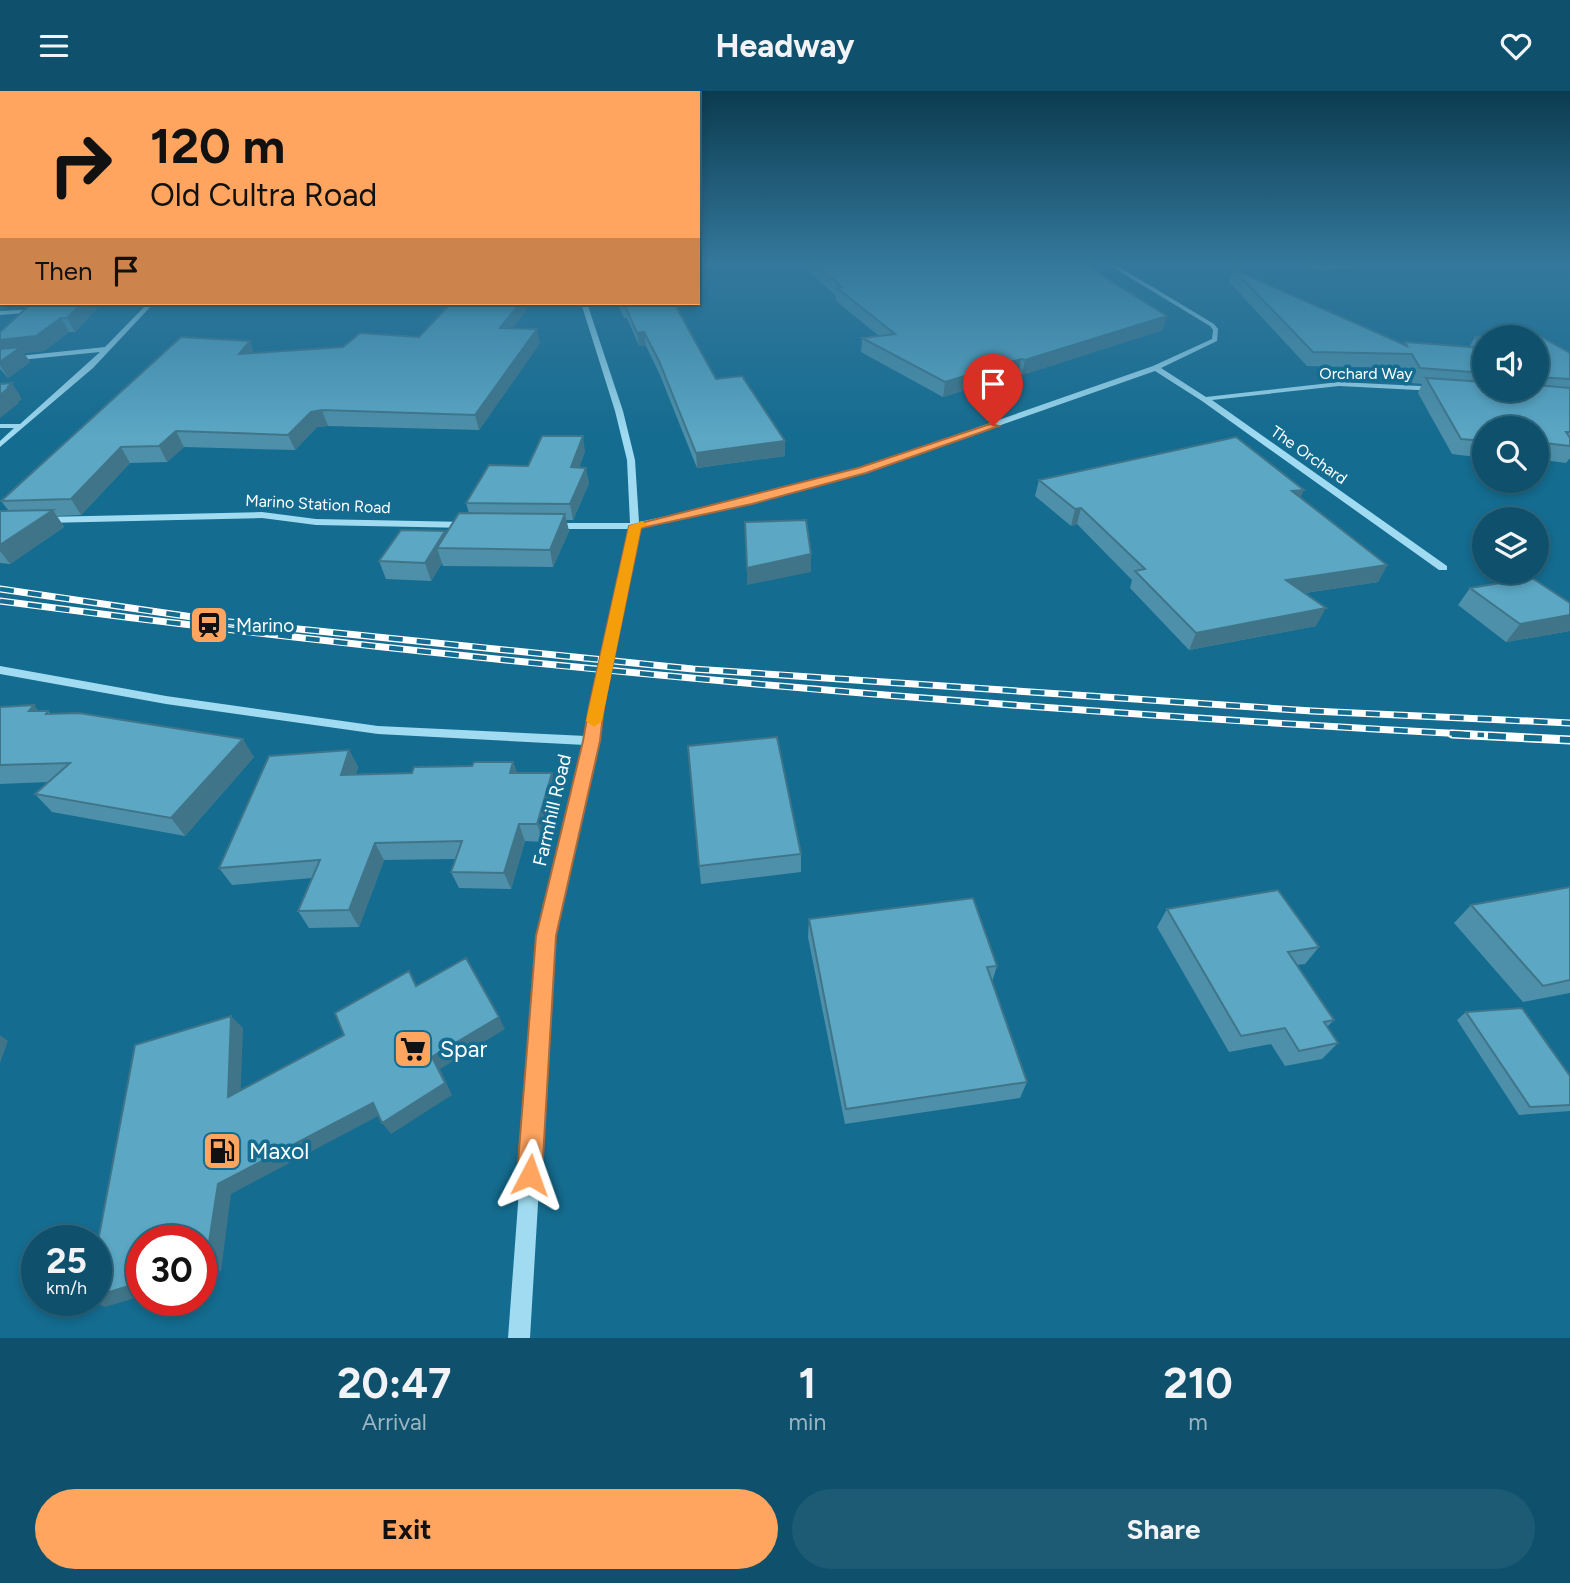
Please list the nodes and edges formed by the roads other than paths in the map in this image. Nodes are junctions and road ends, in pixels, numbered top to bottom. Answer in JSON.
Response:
{"nodes":[{"id":1,"x":134,"y":320,"type":"edge"},
{"id":2,"x":590,"y":320,"type":"edge"},
{"id":3,"x":1204,"y":320,"type":"edge"},
{"id":4,"x":105,"y":349,"type":"junction"},
{"id":5,"x":0,"y":360,"type":"edge"},
{"id":6,"x":1156,"y":368,"type":"junction"},
{"id":7,"x":1447,"y":390,"type":"edge"},
{"id":8,"x":1205,"y":398,"type":"junction"},
{"id":9,"x":0,"y":426,"type":"edge"},
{"id":10,"x":21,"y":426,"type":"junction"},
{"id":11,"x":0,"y":445,"type":"edge"},
{"id":12,"x":33,"y":520,"type":"edge"},
{"id":13,"x":477,"y":526,"type":"edge"},
{"id":14,"x":544,"y":526,"type":"edge"},
{"id":15,"x":635,"y":526,"type":"junction"},
{"id":16,"x":1443,"y":568,"type":"dead end"},
{"id":17,"x":0,"y":670,"type":"edge"},
{"id":18,"x":592,"y":741,"type":"junction"},
{"id":19,"x":519,"y":1338,"type":"edge"}],
"edges":[{"from":1,"to":4,"type":"street"},
{"from":2,"to":15,"type":"street","name":"Farmhill Road"},
{"from":3,"to":6,"type":"street"},
{"from":4,"to":5,"type":"street"},
{"from":4,"to":10,"type":"street"},
{"from":6,"to":8,"type":"street","name":"The Orchard"},
{"from":6,"to":15,"type":"street"},
{"from":7,"to":8,"type":"street","name":"Orchard Way"},
{"from":8,"to":16,"type":"street","name":"The Orchard"},
{"from":9,"to":10,"type":"street"},
{"from":10,"to":11,"type":"street"},
{"from":12,"to":13,"type":"street","name":"Marino Station Road"},
{"from":14,"to":15,"type":"street"},
{"from":15,"to":18,"type":"street","name":"Farmhill Road","bridge":true},
{"from":17,"to":18,"type":"street"},
{"from":18,"to":19,"type":"street","name":"Farmhill Road"}]}
